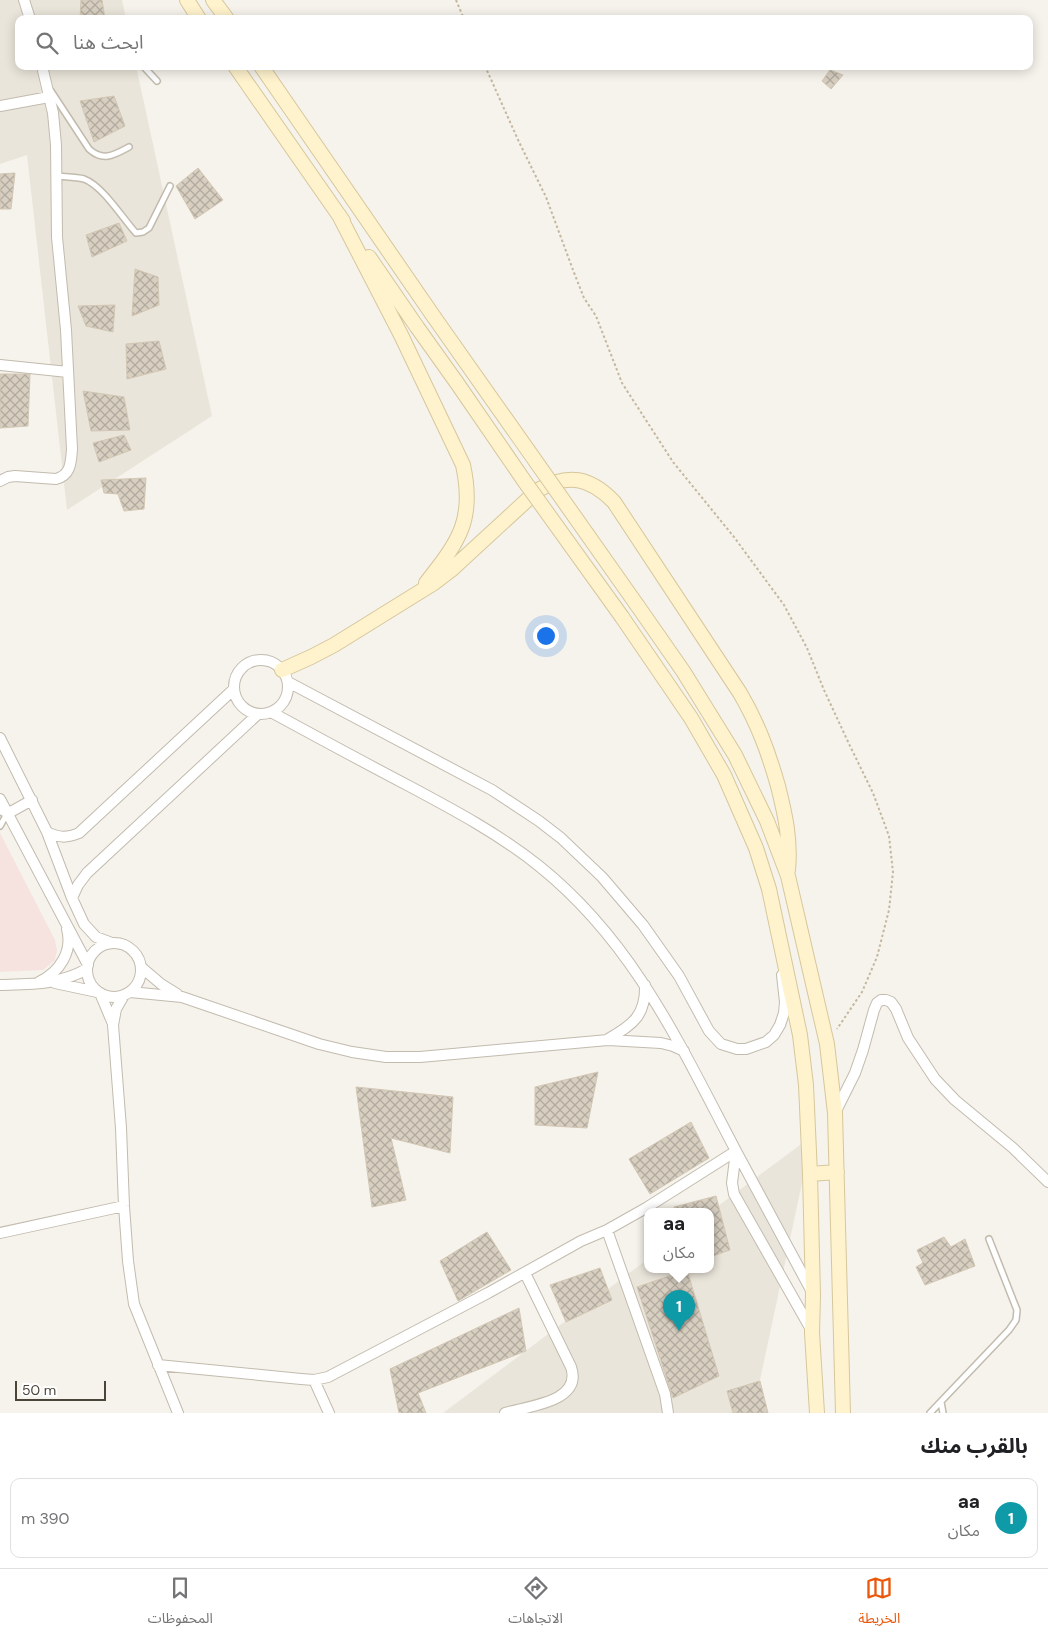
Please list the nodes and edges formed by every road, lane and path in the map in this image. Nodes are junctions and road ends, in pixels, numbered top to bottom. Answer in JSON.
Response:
{"nodes":[{"id":1,"x":24,"y":0,"type":"edge"},
{"id":2,"x":187,"y":0,"type":"edge"},
{"id":3,"x":213,"y":0,"type":"edge"},
{"id":4,"x":456,"y":0,"type":"edge"},
{"id":5,"x":29,"y":15,"type":"edge"},
{"id":6,"x":196,"y":15,"type":"edge"},
{"id":7,"x":224,"y":15,"type":"edge"},
{"id":8,"x":462,"y":15,"type":"edge"},
{"id":9,"x":43,"y":70,"type":"edge"},
{"id":10,"x":147,"y":70,"type":"edge"},
{"id":11,"x":238,"y":70,"type":"edge"},
{"id":12,"x":264,"y":70,"type":"edge"},
{"id":13,"x":487,"y":70,"type":"edge"},
{"id":14,"x":157,"y":81,"type":"dead end"},
{"id":15,"x":47,"y":84,"type":"junction"},
{"id":16,"x":49,"y":97,"type":"junction"},
{"id":17,"x":0,"y":106,"type":"edge"},
{"id":18,"x":129,"y":147,"type":"dead end"},
{"id":19,"x":56,"y":176,"type":"junction"},
{"id":20,"x":170,"y":186,"type":"dead end"},
{"id":21,"x":339,"y":215,"type":"junction"},
{"id":22,"x":0,"y":365,"type":"edge"},
{"id":23,"x":68,"y":372,"type":"junction"},
{"id":24,"x":0,"y":480,"type":"edge"},
{"id":25,"x":417,"y":595,"type":"junction"},
{"id":26,"x":285,"y":676,"type":"junction"},
{"id":27,"x":234,"y":689,"type":"junction"},
{"id":28,"x":271,"y":712,"type":"junction"},
{"id":29,"x":258,"y":714,"type":"junction"},
{"id":30,"x":0,"y":738,"type":"edge"},
{"id":31,"x":0,"y":800,"type":"edge"},
{"id":32,"x":32,"y":800,"type":"junction"},
{"id":33,"x":4,"y":813,"type":"edge"},
{"id":34,"x":0,"y":826,"type":"edge"},
{"id":35,"x":47,"y":832,"type":"junction"},
{"id":36,"x":788,"y":876,"type":"junction"},
{"id":37,"x":72,"y":898,"type":"junction"},
{"id":38,"x":66,"y":923,"type":"junction"},
{"id":39,"x":112,"y":943,"type":"junction"},
{"id":40,"x":784,"y":954,"type":"junction"},
{"id":41,"x":88,"y":967,"type":"junction"},
{"id":42,"x":141,"y":967,"type":"junction"},
{"id":43,"x":52,"y":983,"type":"junction"},
{"id":44,"x":30,"y":984,"type":"junction"},
{"id":45,"x":645,"y":984,"type":"junction"},
{"id":46,"x":0,"y":985,"type":"edge"},
{"id":47,"x":99,"y":992,"type":"junction"},
{"id":48,"x":127,"y":994,"type":"junction"},
{"id":49,"x":182,"y":998,"type":"junction"},
{"id":50,"x":113,"y":1025,"type":"junction"},
{"id":51,"x":608,"y":1040,"type":"junction"},
{"id":52,"x":827,"y":1044,"type":"junction"},
{"id":53,"x":684,"y":1051,"type":"junction"},
{"id":54,"x":835,"y":1113,"type":"junction"},
{"id":55,"x":736,"y":1151,"type":"junction"},
{"id":56,"x":837,"y":1172,"type":"junction"},
{"id":57,"x":810,"y":1174,"type":"junction"},
{"id":58,"x":1048,"y":1182,"type":"edge"},
{"id":59,"x":124,"y":1206,"type":"junction"},
{"id":60,"x":646,"y":1208,"type":"edge"},
{"id":61,"x":644,"y":1209,"type":"edge"},
{"id":62,"x":607,"y":1230,"type":"junction"},
{"id":63,"x":0,"y":1233,"type":"edge"},
{"id":64,"x":989,"y":1239,"type":"dead end"},
{"id":65,"x":526,"y":1273,"type":"junction"},
{"id":66,"x":813,"y":1294,"type":"junction"},
{"id":67,"x":812,"y":1333,"type":"junction"},
{"id":68,"x":158,"y":1365,"type":"junction"},
{"id":69,"x":314,"y":1380,"type":"junction"},
{"id":70,"x":940,"y":1402,"type":"junction"},
{"id":71,"x":178,"y":1413,"type":"edge"},
{"id":72,"x":328,"y":1413,"type":"edge"},
{"id":73,"x":505,"y":1413,"type":"edge"},
{"id":74,"x":668,"y":1413,"type":"edge"},
{"id":75,"x":817,"y":1413,"type":"edge"},
{"id":76,"x":843,"y":1413,"type":"edge"},
{"id":77,"x":930,"y":1413,"type":"edge"},
{"id":78,"x":943,"y":1413,"type":"edge"}],
"edges":[{"from":1,"to":5,"type":"street"},
{"from":2,"to":6,"type":"main road"},
{"from":3,"to":7,"type":"main road"},
{"from":4,"to":8,"type":"path"},
{"from":9,"to":15,"type":"street"},
{"from":10,"to":14,"type":"lane"},
{"from":11,"to":21,"type":"main road"},
{"from":12,"to":36,"type":"main road","bridge":true},
{"from":13,"to":52,"type":"path"},
{"from":15,"to":16,"type":"street"},
{"from":15,"to":18,"type":"lane"},
{"from":16,"to":17,"type":"street"},
{"from":16,"to":19,"type":"street"},
{"from":19,"to":20,"type":"lane"},
{"from":19,"to":23,"type":"street"},
{"from":21,"to":25,"type":"main road"},
{"from":21,"to":40,"type":"main road","bridge":true},
{"from":22,"to":23,"type":"street"},
{"from":23,"to":24,"type":"street"},
{"from":25,"to":26,"type":"main road"},
{"from":25,"to":36,"type":"main road"},
{"from":26,"to":27,"type":"street"},
{"from":26,"to":28,"type":"street"},
{"from":26,"to":40,"type":"street"},
{"from":27,"to":29,"type":"street"},
{"from":27,"to":35,"type":"street"},
{"from":28,"to":29,"type":"street"},
{"from":28,"to":45,"type":"street"},
{"from":29,"to":37,"type":"street"},
{"from":30,"to":32,"type":"street"},
{"from":31,"to":33,"type":"street"},
{"from":32,"to":33,"type":"street"},
{"from":32,"to":35,"type":"street"},
{"from":33,"to":34,"type":"lane"},
{"from":33,"to":38,"type":"street"},
{"from":35,"to":37,"type":"street"},
{"from":36,"to":52,"type":"main road"},
{"from":37,"to":39,"type":"street"},
{"from":38,"to":41,"type":"street"},
{"from":38,"to":44,"type":"street"},
{"from":39,"to":41,"type":"street"},
{"from":39,"to":42,"type":"street"},
{"from":40,"to":57,"type":"main road"},
{"from":41,"to":43,"type":"street"},
{"from":41,"to":47,"type":"street"},
{"from":42,"to":48,"type":"street"},
{"from":42,"to":49,"type":"street"},
{"from":43,"to":44,"type":"street"},
{"from":43,"to":47,"type":"street"},
{"from":44,"to":46,"type":"street"},
{"from":45,"to":51,"type":"street"},
{"from":45,"to":53,"type":"street"},
{"from":47,"to":48,"type":"street"},
{"from":47,"to":50,"type":"street"},
{"from":48,"to":49,"type":"street"},
{"from":48,"to":50,"type":"street"},
{"from":49,"to":51,"type":"street"},
{"from":50,"to":59,"type":"street"},
{"from":51,"to":53,"type":"street"},
{"from":52,"to":54,"type":"main road"},
{"from":53,"to":55,"type":"street"},
{"from":54,"to":56,"type":"main road"},
{"from":54,"to":58,"type":"street"},
{"from":55,"to":60,"type":"street"},
{"from":55,"to":66,"type":"street"},
{"from":55,"to":67,"type":"street"},
{"from":56,"to":57,"type":"main road"},
{"from":56,"to":76,"type":"main road"},
{"from":57,"to":66,"type":"main road"},
{"from":59,"to":63,"type":"street"},
{"from":59,"to":68,"type":"street"},
{"from":61,"to":62,"type":"street"},
{"from":62,"to":65,"type":"street"},
{"from":62,"to":74,"type":"street"},
{"from":64,"to":70,"type":"lane"},
{"from":65,"to":69,"type":"street"},
{"from":65,"to":73,"type":"street"},
{"from":66,"to":67,"type":"main road"},
{"from":67,"to":75,"type":"main road"},
{"from":68,"to":69,"type":"street"},
{"from":68,"to":71,"type":"street"},
{"from":69,"to":72,"type":"street"},
{"from":70,"to":77,"type":"lane"},
{"from":70,"to":78,"type":"lane"}]}
